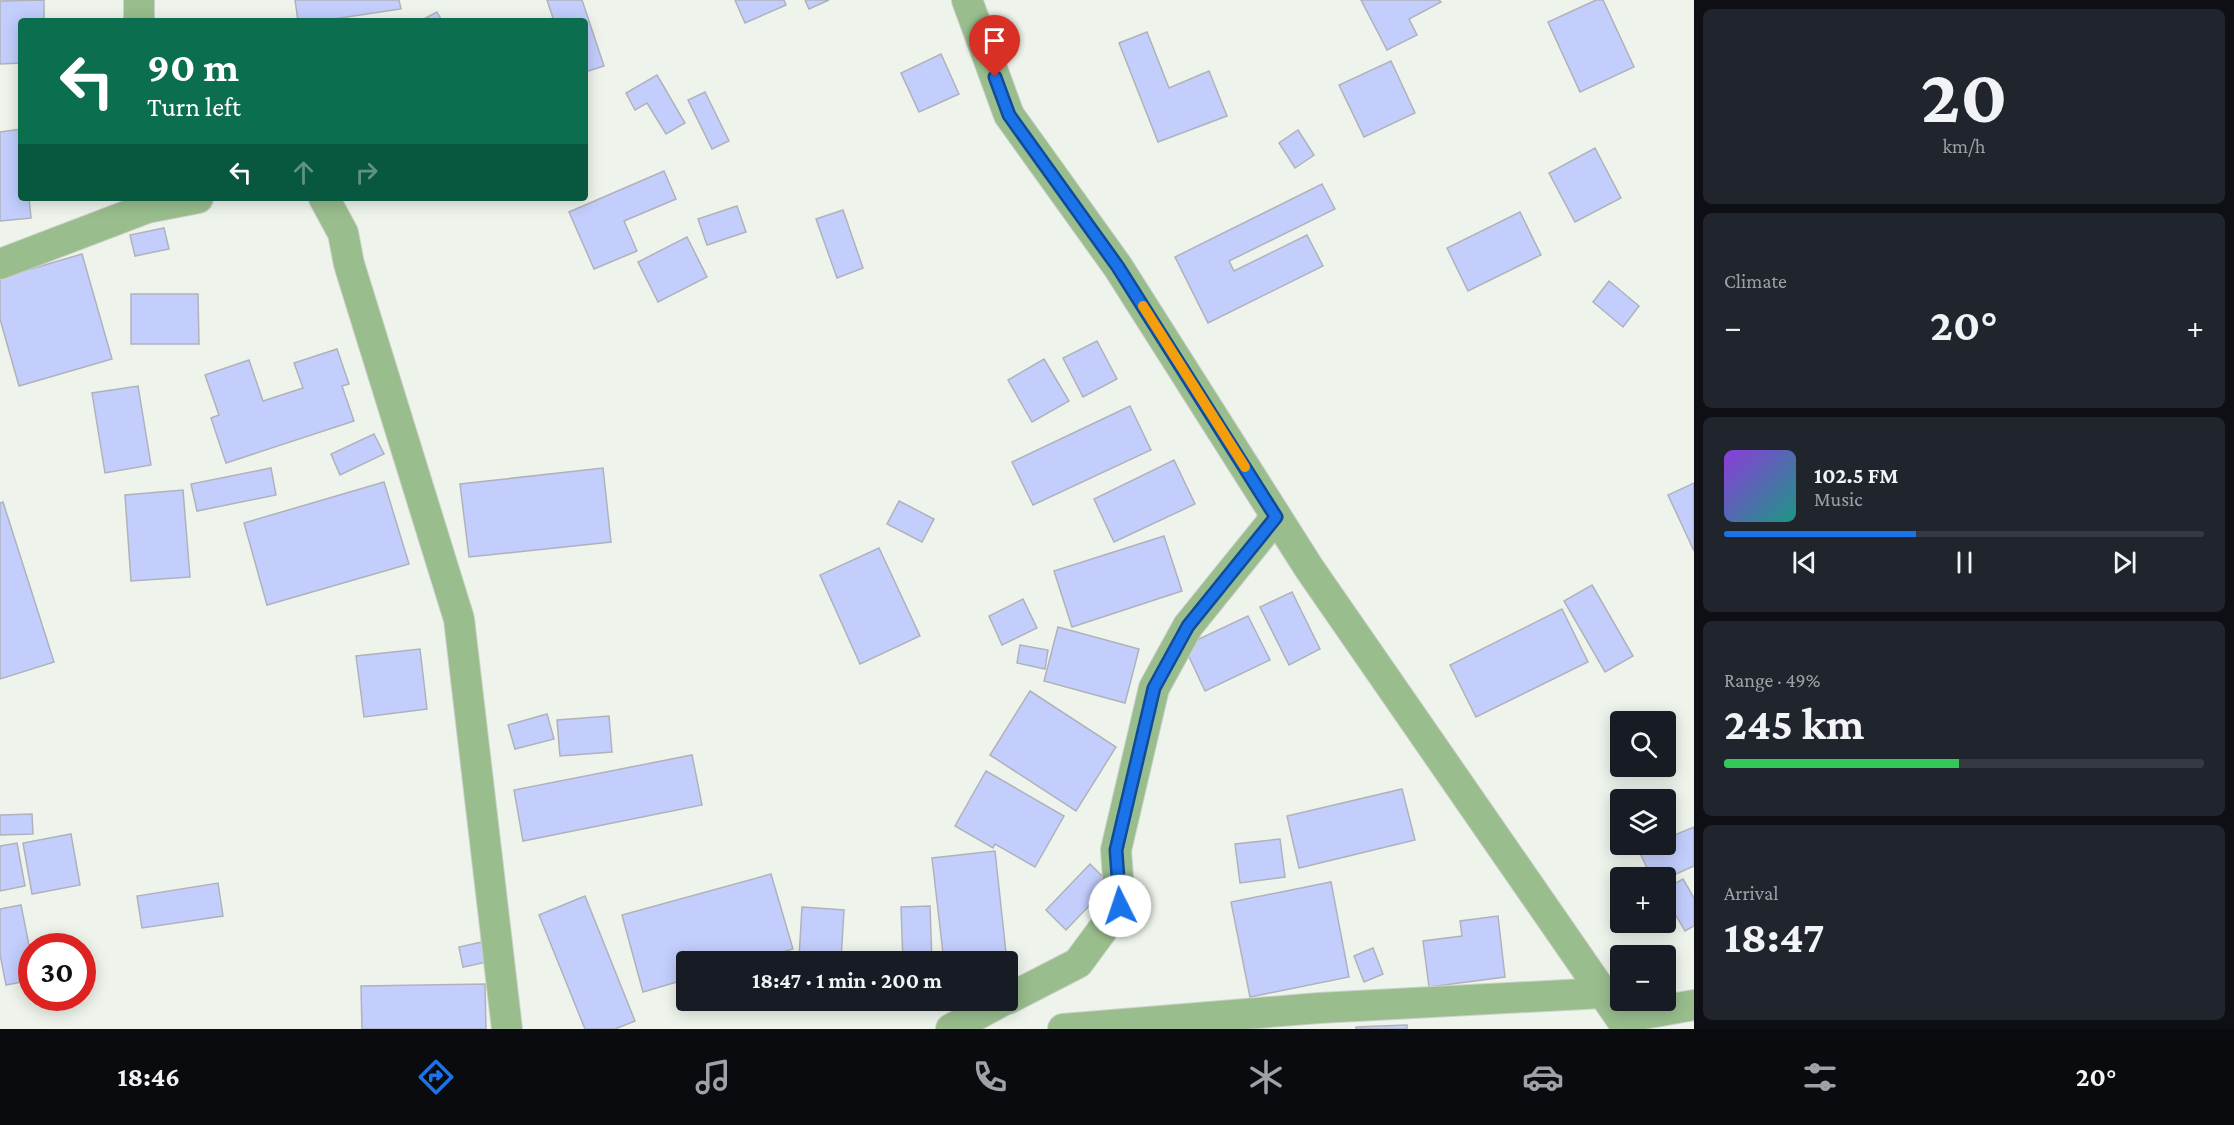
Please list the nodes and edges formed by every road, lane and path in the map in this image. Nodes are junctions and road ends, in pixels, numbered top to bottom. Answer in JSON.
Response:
{"nodes":[{"id":1,"x":139,"y":0,"type":"edge"},
{"id":2,"x":967,"y":0,"type":"edge"},
{"id":3,"x":139,"y":18,"type":"edge"},
{"id":4,"x":167,"y":201,"type":"edge"},
{"id":5,"x":326,"y":201,"type":"edge"},
{"id":6,"x":147,"y":203,"type":"edge"},
{"id":7,"x":0,"y":264,"type":"edge"},
{"id":8,"x":1276,"y":517,"type":"junction"},
{"id":9,"x":1603,"y":993,"type":"junction"},
{"id":10,"x":1018,"y":994,"type":"edge"},
{"id":11,"x":1694,"y":1005,"type":"edge"},
{"id":12,"x":985,"y":1011,"type":"edge"},
{"id":13,"x":1625,"y":1024,"type":"edge"},
{"id":14,"x":507,"y":1029,"type":"edge"},
{"id":15,"x":951,"y":1029,"type":"edge"},
{"id":16,"x":1063,"y":1029,"type":"edge"}],
"edges":[{"from":1,"to":3,"type":"street"},
{"from":2,"to":8,"type":"street"},
{"from":4,"to":6,"type":"street"},
{"from":5,"to":14,"type":"street"},
{"from":6,"to":7,"type":"street"},
{"from":8,"to":9,"type":"street"},
{"from":8,"to":10,"type":"street"},
{"from":9,"to":13,"type":"street"},
{"from":9,"to":16,"type":"street"},
{"from":11,"to":13,"type":"street"},
{"from":12,"to":15,"type":"street"}]}
